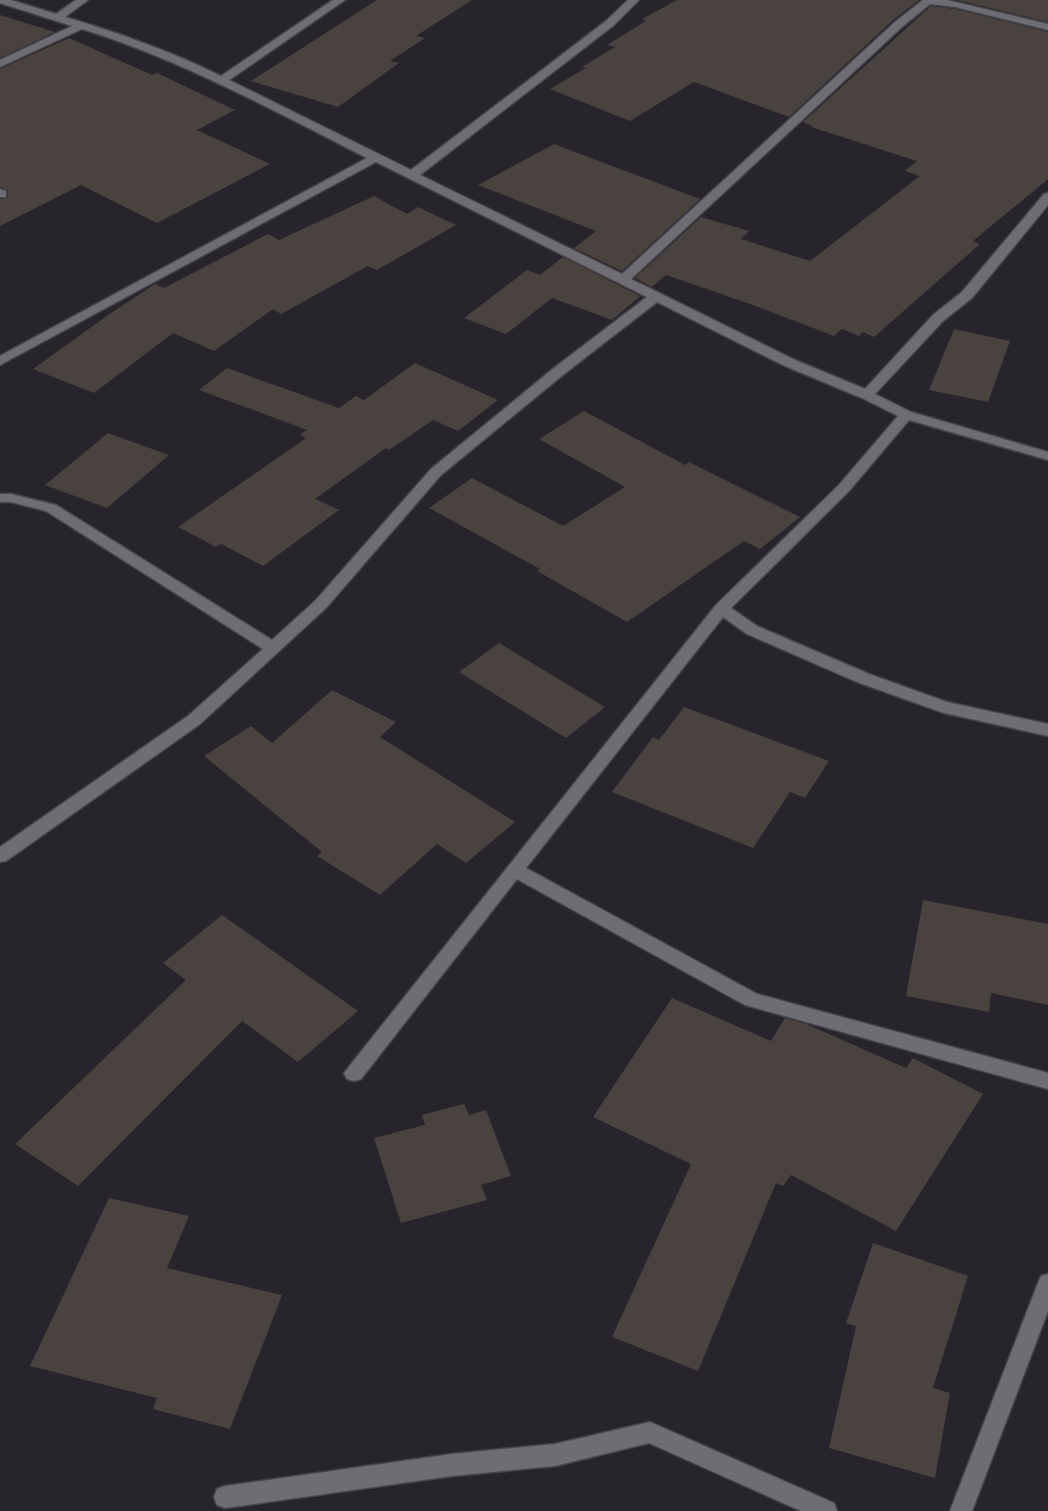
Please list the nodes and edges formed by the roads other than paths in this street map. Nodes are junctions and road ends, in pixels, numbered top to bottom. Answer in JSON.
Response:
{"nodes":[{"id":1,"x":0,"y":0,"type":"edge"},
{"id":2,"x":83,"y":0,"type":"edge"},
{"id":3,"x":340,"y":0,"type":"edge"},
{"id":4,"x":633,"y":0,"type":"edge"},
{"id":5,"x":57,"y":18,"type":"junction"},
{"id":6,"x":82,"y":25,"type":"junction"},
{"id":7,"x":1048,"y":27,"type":"edge"},
{"id":8,"x":0,"y":64,"type":"edge"},
{"id":9,"x":222,"y":80,"type":"junction"},
{"id":10,"x":377,"y":157,"type":"junction"},
{"id":11,"x":413,"y":174,"type":"junction"},
{"id":12,"x":1048,"y":197,"type":"edge"},
{"id":13,"x":622,"y":281,"type":"junction"},
{"id":14,"x":655,"y":297,"type":"junction"},
{"id":15,"x":0,"y":361,"type":"edge"},
{"id":16,"x":867,"y":395,"type":"junction"},
{"id":17,"x":906,"y":415,"type":"junction"},
{"id":18,"x":1048,"y":456,"type":"edge"},
{"id":19,"x":0,"y":498,"type":"edge"},
{"id":20,"x":721,"y":609,"type":"junction"},
{"id":21,"x":273,"y":648,"type":"junction"},
{"id":22,"x":1048,"y":730,"type":"edge"},
{"id":23,"x":0,"y":856,"type":"edge"},
{"id":24,"x":514,"y":869,"type":"junction"},
{"id":25,"x":354,"y":1073,"type":"dead end"},
{"id":26,"x":1048,"y":1081,"type":"edge"},
{"id":27,"x":1048,"y":1283,"type":"edge"},
{"id":28,"x":225,"y":1497,"type":"dead end"},
{"id":29,"x":826,"y":1511,"type":"edge"},
{"id":30,"x":961,"y":1511,"type":"edge"}],
"edges":[{"from":1,"to":5,"type":"street"},
{"from":2,"to":5,"type":"street"},
{"from":3,"to":9,"type":"street"},
{"from":4,"to":11,"type":"street"},
{"from":5,"to":6,"type":"street"},
{"from":6,"to":8,"type":"street"},
{"from":6,"to":9,"type":"street"},
{"from":7,"to":13,"type":"street"},
{"from":9,"to":10,"type":"street"},
{"from":10,"to":11,"type":"street"},
{"from":10,"to":15,"type":"street"},
{"from":11,"to":13,"type":"street"},
{"from":12,"to":16,"type":"street"},
{"from":13,"to":14,"type":"street"},
{"from":14,"to":16,"type":"street"},
{"from":14,"to":21,"type":"street"},
{"from":16,"to":17,"type":"street"},
{"from":17,"to":18,"type":"street"},
{"from":17,"to":20,"type":"street"},
{"from":19,"to":21,"type":"street"},
{"from":20,"to":22,"type":"street"},
{"from":20,"to":24,"type":"street"},
{"from":21,"to":23,"type":"street"},
{"from":24,"to":25,"type":"street"},
{"from":24,"to":26,"type":"street"},
{"from":27,"to":30,"type":"street"},
{"from":28,"to":29,"type":"street"}]}
